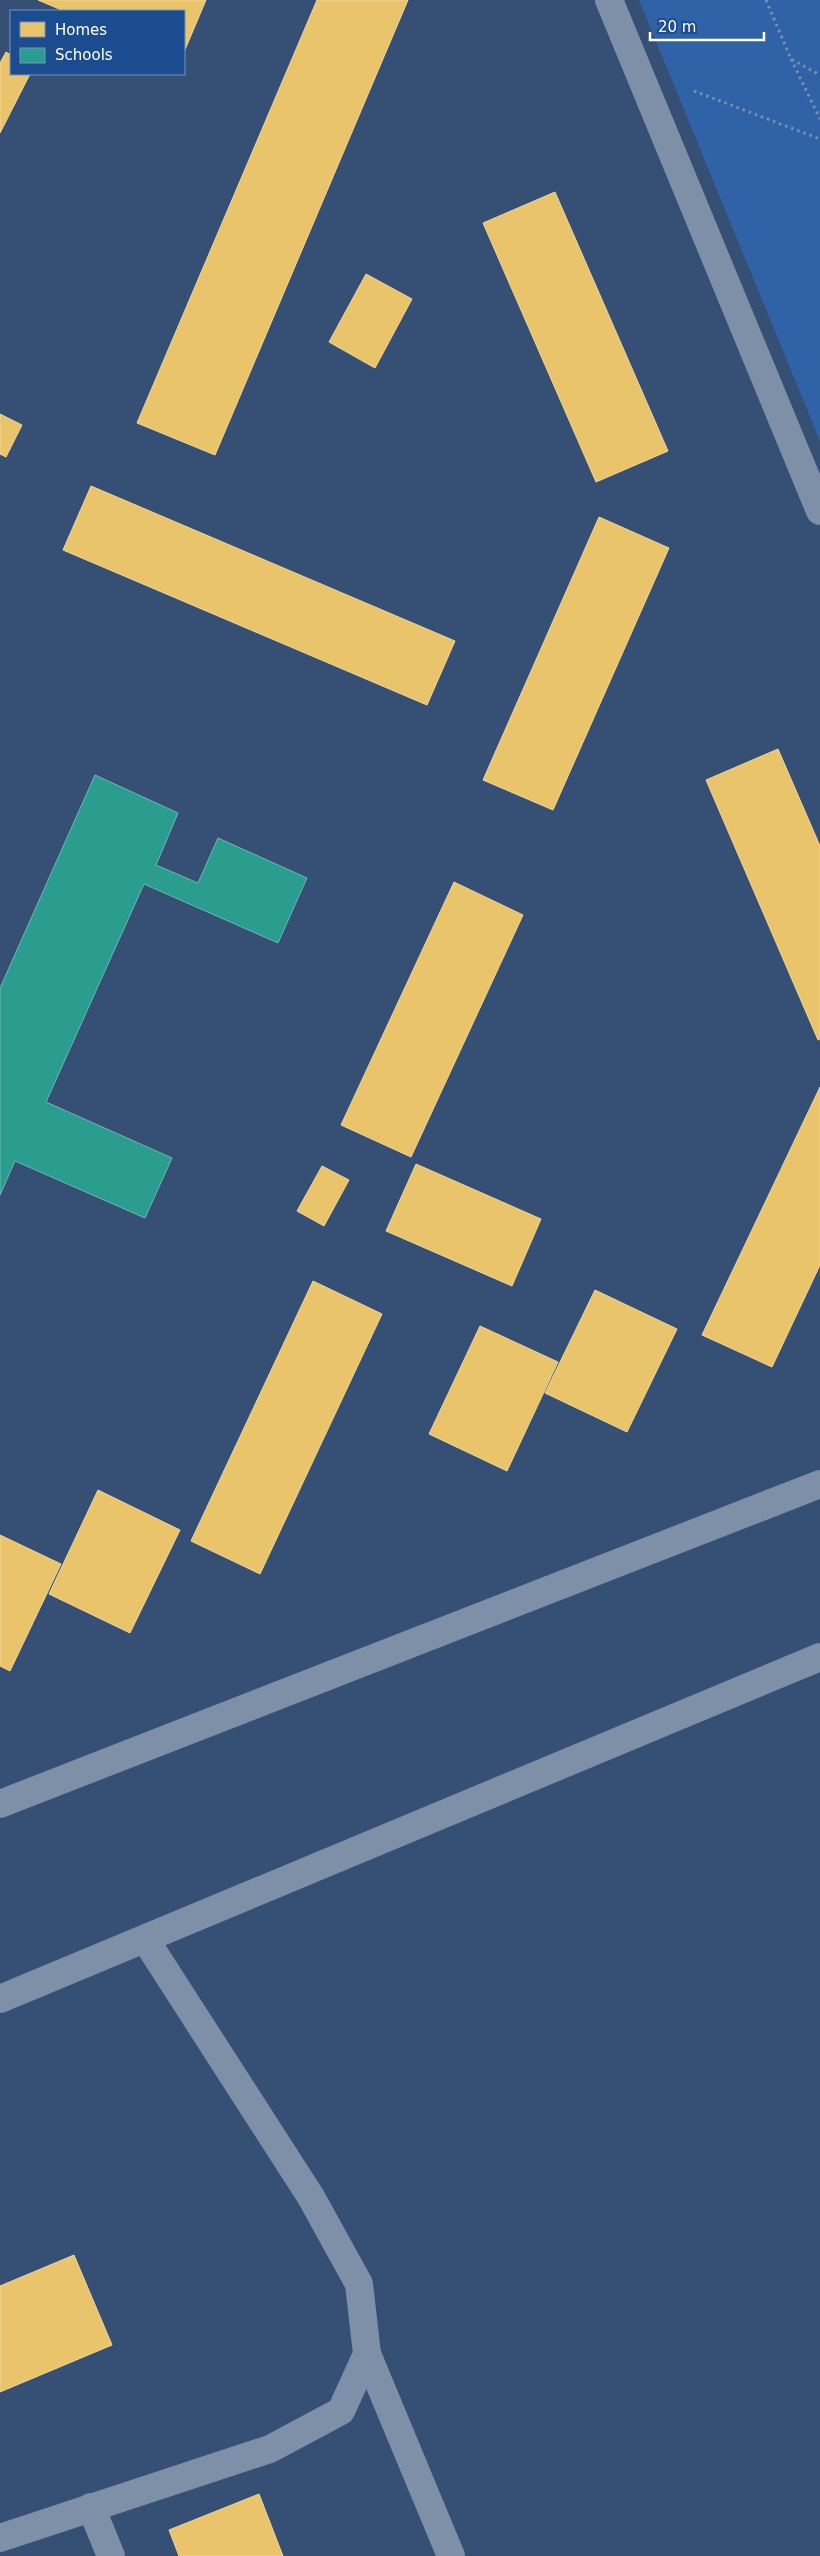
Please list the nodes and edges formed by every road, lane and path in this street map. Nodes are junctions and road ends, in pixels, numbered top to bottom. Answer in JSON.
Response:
{"nodes":[{"id":1,"x":609,"y":0,"type":"edge"},
{"id":2,"x":766,"y":0,"type":"edge"},
{"id":3,"x":791,"y":59,"type":"junction"},
{"id":4,"x":820,"y":74,"type":"edge"},
{"id":5,"x":694,"y":91,"type":"dead end"},
{"id":6,"x":820,"y":119,"type":"edge"},
{"id":7,"x":820,"y":140,"type":"edge"},
{"id":8,"x":820,"y":511,"type":"edge"},
{"id":9,"x":820,"y":1484,"type":"edge"},
{"id":10,"x":820,"y":1657,"type":"edge"},
{"id":11,"x":0,"y":1804,"type":"edge"},
{"id":12,"x":145,"y":1940,"type":"junction"},
{"id":13,"x":0,"y":1999,"type":"edge"},
{"id":14,"x":367,"y":2354,"type":"junction"},
{"id":15,"x":91,"y":2507,"type":"junction"},
{"id":16,"x":3,"y":2544,"type":"edge"},
{"id":17,"x":112,"y":2556,"type":"edge"},
{"id":18,"x":451,"y":2556,"type":"edge"}],
"edges":[{"from":1,"to":8,"type":"street"},
{"from":2,"to":3,"type":"path"},
{"from":3,"to":4,"type":"path"},
{"from":3,"to":6,"type":"path"},
{"from":5,"to":7,"type":"path"},
{"from":9,"to":11,"type":"street"},
{"from":10,"to":12,"type":"street"},
{"from":12,"to":13,"type":"street"},
{"from":12,"to":14,"type":"street"},
{"from":14,"to":15,"type":"street"},
{"from":14,"to":18,"type":"street"},
{"from":15,"to":16,"type":"street"},
{"from":15,"to":17,"type":"street"}]}
